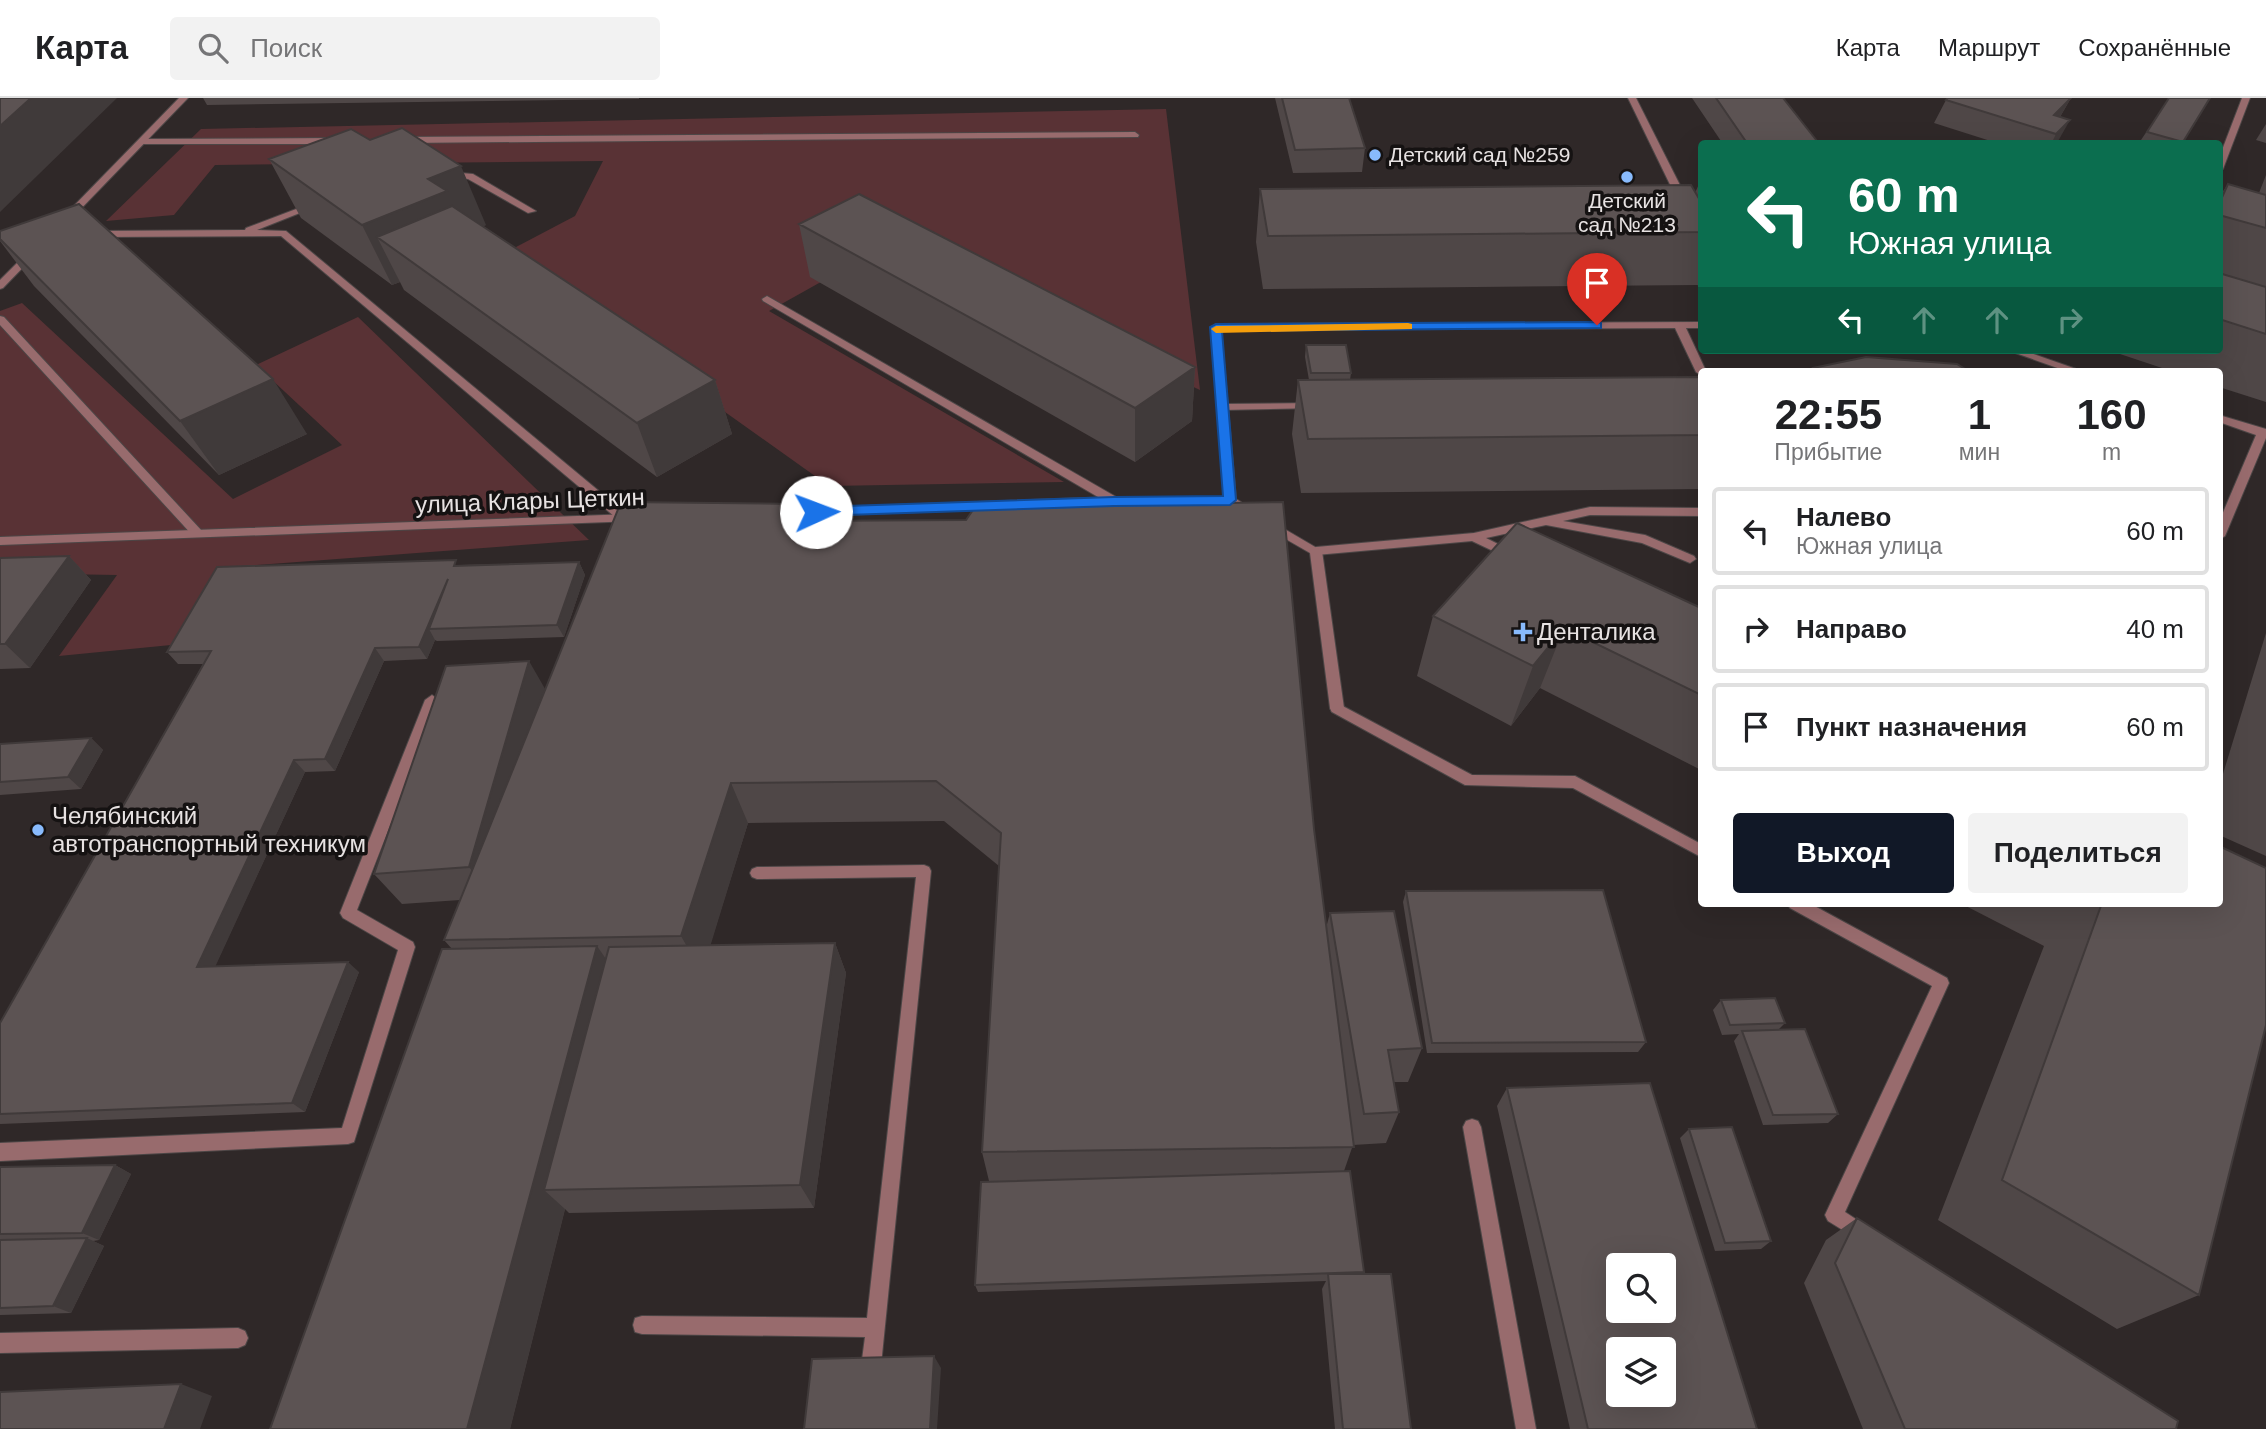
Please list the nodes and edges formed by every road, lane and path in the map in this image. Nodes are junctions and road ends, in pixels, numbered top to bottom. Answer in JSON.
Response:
{"nodes":[{"id":1,"x":184,"y":98,"type":"edge"},
{"id":2,"x":1632,"y":98,"type":"edge"},
{"id":3,"x":2246,"y":98,"type":"edge"},
{"id":4,"x":1135,"y":135,"type":"dead end"},
{"id":5,"x":392,"y":140,"type":"edge"},
{"id":6,"x":350,"y":141,"type":"edge"},
{"id":7,"x":141,"y":142,"type":"junction"},
{"id":8,"x":2223,"y":158,"type":"edge"},
{"id":9,"x":432,"y":175,"type":"edge"},
{"id":10,"x":330,"y":199,"type":"edge"},
{"id":11,"x":1687,"y":210,"type":"edge"},
{"id":12,"x":531,"y":211,"type":"dead end"},
{"id":13,"x":60,"y":225,"type":"edge"},
{"id":14,"x":241,"y":233,"type":"junction"},
{"id":15,"x":79,"y":234,"type":"edge"},
{"id":16,"x":43,"y":243,"type":"edge"},
{"id":17,"x":0,"y":286,"type":"edge"},
{"id":18,"x":767,"y":299,"type":"dead end"},
{"id":19,"x":0,"y":319,"type":"edge"},
{"id":20,"x":1679,"y":325,"type":"junction"},
{"id":21,"x":1698,"y":325,"type":"edge"},
{"id":22,"x":2020,"y":354,"type":"edge"},
{"id":23,"x":2042,"y":366,"type":"edge"},
{"id":24,"x":1699,"y":368,"type":"edge"},
{"id":25,"x":1331,"y":405,"type":"edge"},
{"id":26,"x":1222,"y":407,"type":"junction"},
{"id":27,"x":2223,"y":419,"type":"edge"},
{"id":28,"x":2264,"y":433,"type":"edge"},
{"id":29,"x":1230,"y":500,"type":"junction"},
{"id":30,"x":1114,"y":501,"type":"junction"},
{"id":31,"x":1698,"y":512,"type":"edge"},
{"id":32,"x":765,"y":514,"type":"edge"},
{"id":33,"x":644,"y":518,"type":"edge"},
{"id":34,"x":625,"y":519,"type":"junction"},
{"id":35,"x":1543,"y":522,"type":"junction"},
{"id":36,"x":2223,"y":527,"type":"edge"},
{"id":37,"x":198,"y":534,"type":"junction"},
{"id":38,"x":1474,"y":537,"type":"junction"},
{"id":39,"x":0,"y":541,"type":"edge"},
{"id":40,"x":1316,"y":551,"type":"junction"},
{"id":41,"x":1690,"y":559,"type":"dead end"},
{"id":42,"x":1524,"y":561,"type":"edge"},
{"id":43,"x":432,"y":700,"type":"edge"},
{"id":44,"x":1698,"y":849,"type":"edge"},
{"id":45,"x":757,"y":873,"type":"dead end"},
{"id":46,"x":1803,"y":907,"type":"edge"},
{"id":47,"x":1472,"y":1127,"type":"dead end"},
{"id":48,"x":0,"y":1152,"type":"edge"},
{"id":49,"x":1880,"y":1245,"type":"edge"},
{"id":50,"x":642,"y":1325,"type":"dead end"},
{"id":51,"x":875,"y":1328,"type":"junction"},
{"id":52,"x":238,"y":1338,"type":"dead end"},
{"id":53,"x":0,"y":1343,"type":"edge"},
{"id":54,"x":869,"y":1391,"type":"edge"},
{"id":55,"x":1527,"y":1428,"type":"edge"}],
"edges":[{"from":1,"to":7,"type":"street"},
{"from":2,"to":11,"type":"street"},
{"from":3,"to":8,"type":"street"},
{"from":4,"to":5,"type":"street"},
{"from":6,"to":7,"type":"street"},
{"from":7,"to":13,"type":"street"},
{"from":9,"to":12,"type":"street"},
{"from":10,"to":14,"type":"street"},
{"from":14,"to":15,"type":"street"},
{"from":14,"to":34,"type":"street"},
{"from":16,"to":17,"type":"street"},
{"from":18,"to":30,"type":"street"},
{"from":19,"to":37,"type":"street"},
{"from":20,"to":21,"type":"street"},
{"from":20,"to":24,"type":"street"},
{"from":20,"to":26,"type":"street"},
{"from":22,"to":23,"type":"street"},
{"from":25,"to":26,"type":"street"},
{"from":26,"to":29,"type":"street"},
{"from":27,"to":28,"type":"street"},
{"from":28,"to":36,"type":"street"},
{"from":29,"to":30,"type":"street"},
{"from":29,"to":40,"type":"street"},
{"from":30,"to":32,"type":"street"},
{"from":31,"to":35,"type":"street"},
{"from":33,"to":34,"type":"street","name":"улица Клары Цеткин"},
{"from":34,"to":37,"type":"street","name":"улица Клары Цеткин"},
{"from":35,"to":38,"type":"street"},
{"from":35,"to":41,"type":"street"},
{"from":37,"to":39,"type":"street","name":"улица Клары Цеткин"},
{"from":38,"to":40,"type":"street"},
{"from":38,"to":42,"type":"street"},
{"from":40,"to":44,"type":"street"},
{"from":43,"to":48,"type":"street"},
{"from":45,"to":51,"type":"street"},
{"from":46,"to":49,"type":"street"},
{"from":47,"to":55,"type":"street"},
{"from":50,"to":51,"type":"street"},
{"from":51,"to":54,"type":"street"},
{"from":52,"to":53,"type":"street"}]}
